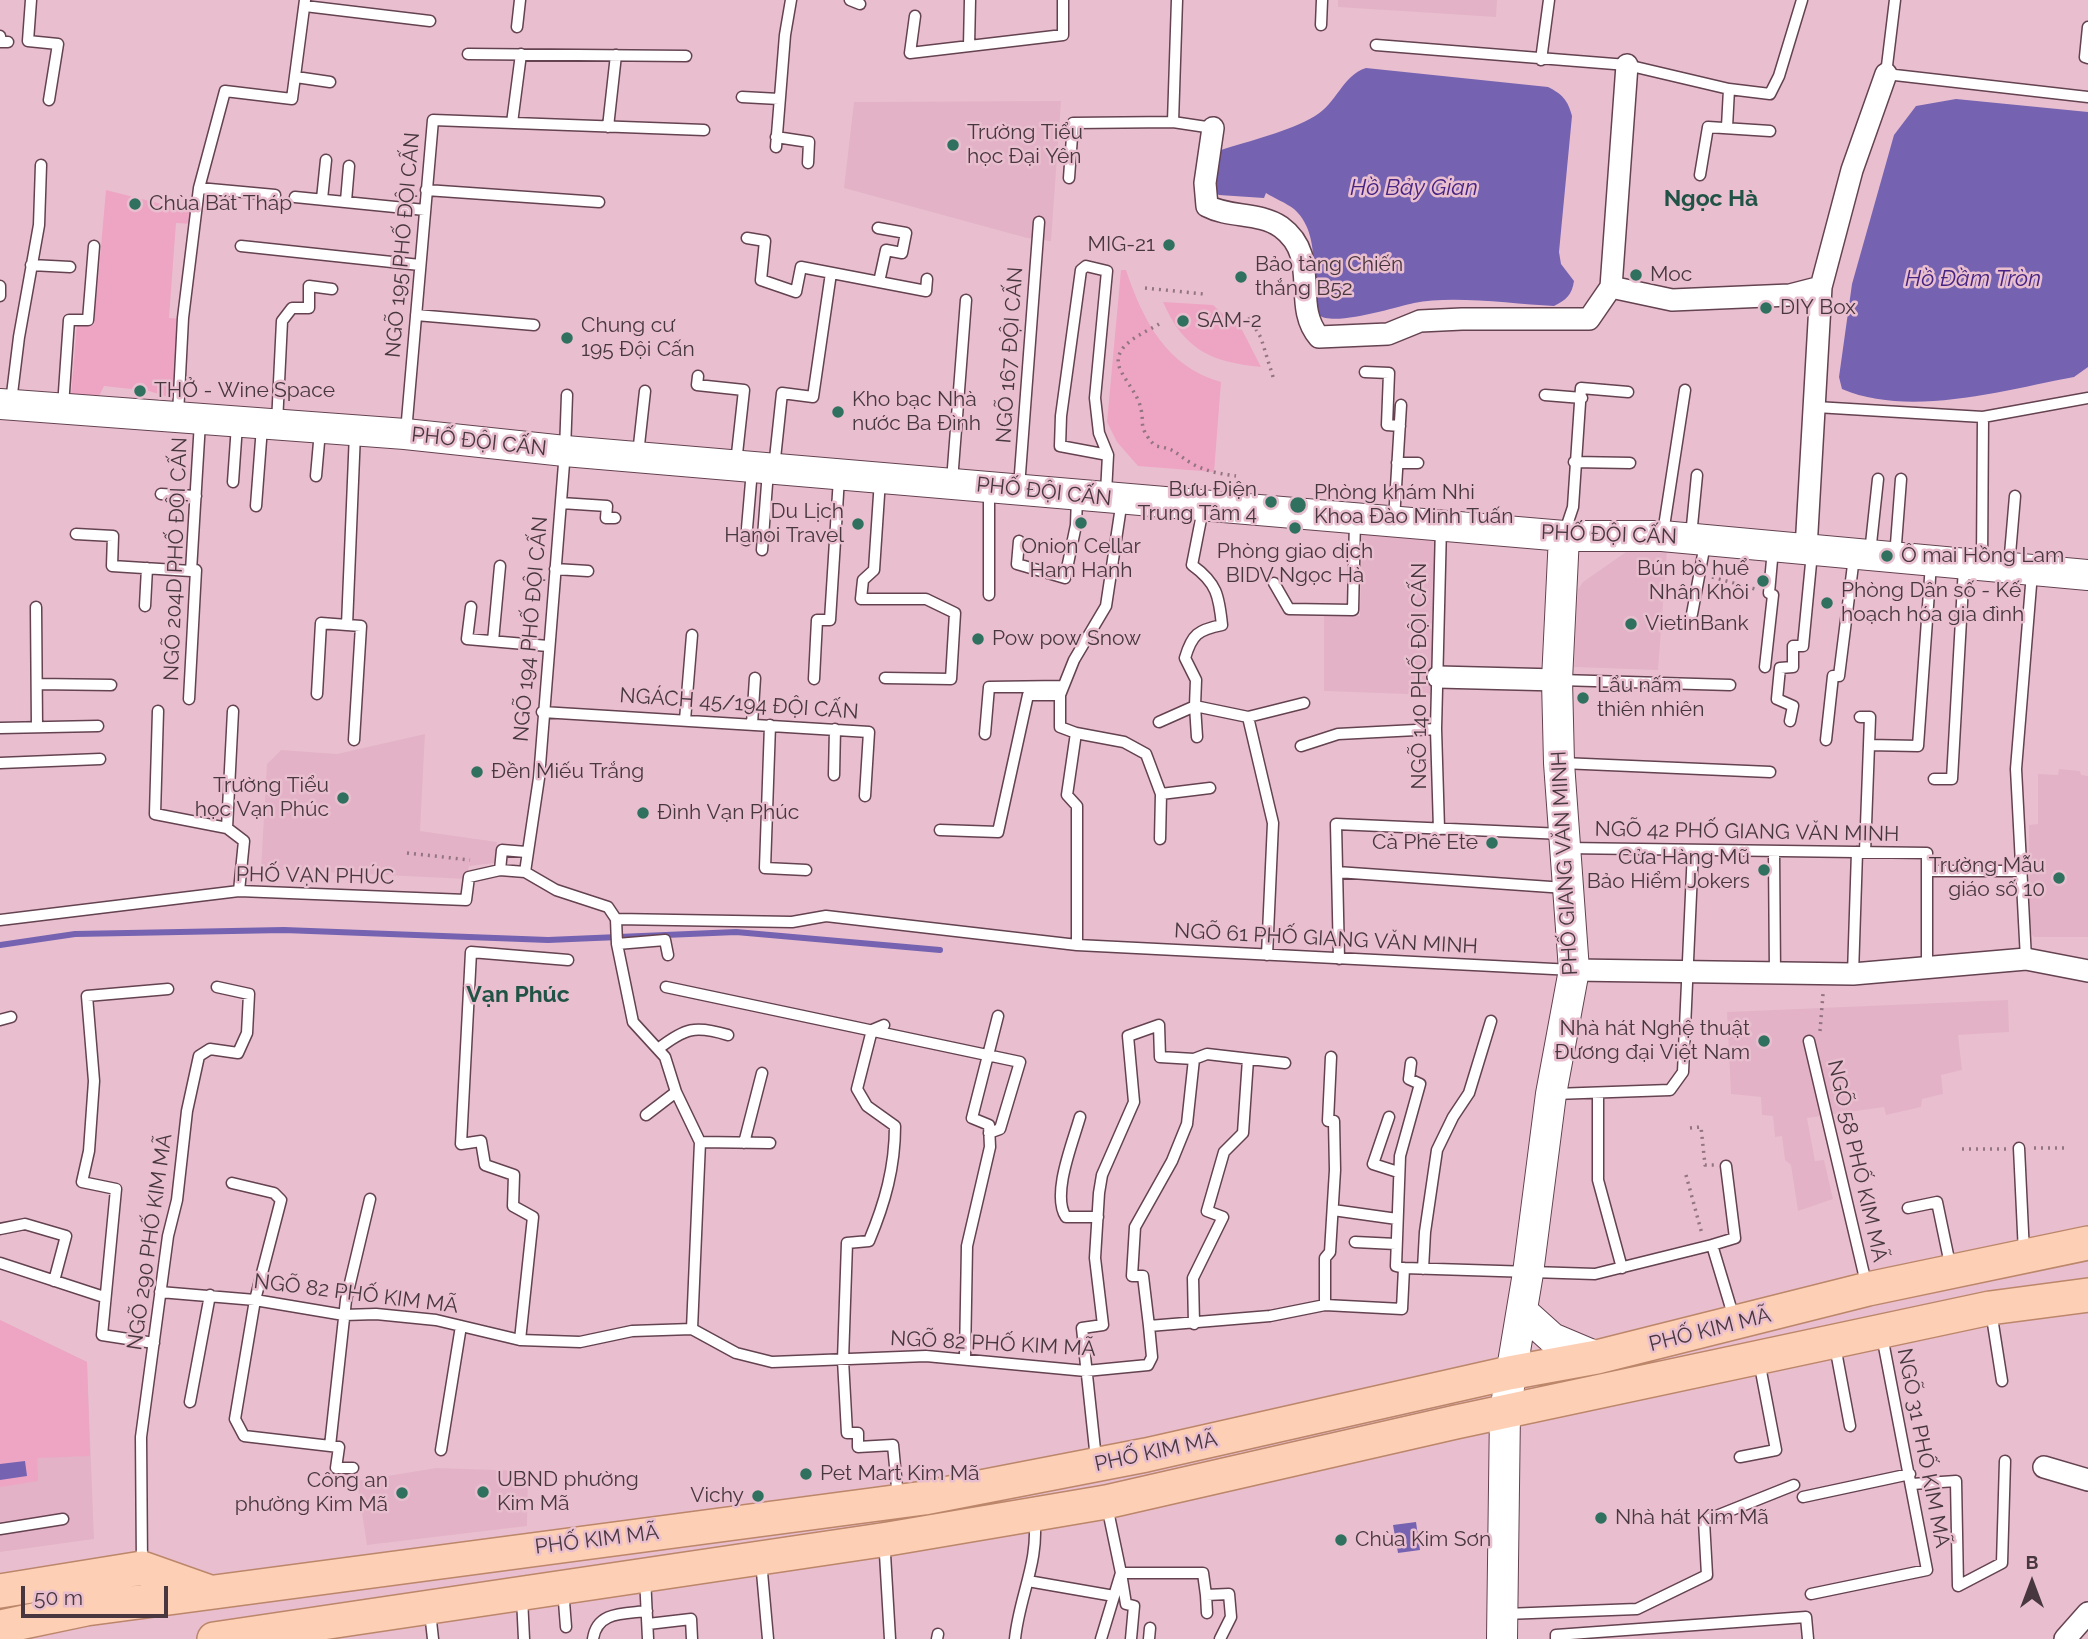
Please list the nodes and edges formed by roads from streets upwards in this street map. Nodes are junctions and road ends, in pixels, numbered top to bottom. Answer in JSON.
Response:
{"nodes":[{"id":1,"x":1627,"y":65,"type":"road end"},
{"id":2,"x":1886,"y":74,"type":"road end"},
{"id":3,"x":1213,"y":128,"type":"road end"},
{"id":4,"x":1611,"y":287,"type":"junction"},
{"id":5,"x":1821,"y":287,"type":"junction"},
{"id":6,"x":5,"y":404,"type":"edge"},
{"id":7,"x":1563,"y":536,"type":"junction"},
{"id":8,"x":1809,"y":550,"type":"junction"},
{"id":9,"x":2088,"y":575,"type":"edge"},
{"id":10,"x":1438,"y":677,"type":"road end"},
{"id":11,"x":1557,"y":680,"type":"junction"},
{"id":12,"x":1574,"y":970,"type":"junction"},
{"id":13,"x":2088,"y":971,"type":"edge"},
{"id":14,"x":2079,"y":1245,"type":"edge"},
{"id":15,"x":2082,"y":1295,"type":"edge"},
{"id":16,"x":1522,"y":1311,"type":"junction"},
{"id":17,"x":1597,"y":1357,"type":"junction"},
{"id":18,"x":1509,"y":1373,"type":"junction"},
{"id":19,"x":1505,"y":1411,"type":"junction"},
{"id":20,"x":1098,"y":1465,"type":"junction"},
{"id":21,"x":2044,"y":1467,"type":"dead end"},
{"id":22,"x":2088,"y":1479,"type":"edge"},
{"id":23,"x":1106,"y":1502,"type":"junction"},
{"id":24,"x":0,"y":1591,"type":"edge"},
{"id":25,"x":212,"y":1593,"type":"junction"},
{"id":26,"x":1502,"y":1626,"type":"edge"},
{"id":27,"x":0,"y":1627,"type":"edge"},
{"id":28,"x":285,"y":1634,"type":"edge"},
{"id":29,"x":214,"y":1639,"type":"edge"}],
"edges":[{"from":1,"to":4,"type":"street"},
{"from":2,"to":5,"type":"street"},
{"from":3,"to":4,"type":"street"},
{"from":4,"to":5,"type":"street"},
{"from":5,"to":8,"type":"street"},
{"from":6,"to":7,"type":"street","name":"PHỐ ĐỘI CẤN"},
{"from":7,"to":8,"type":"street","name":"PHỐ ĐỘI CẤN"},
{"from":7,"to":11,"type":"street","name":"PHỐ GIANG VĂN MINH"},
{"from":8,"to":9,"type":"street","name":"PHỐ ĐỘI CẤN"},
{"from":10,"to":11,"type":"street"},
{"from":11,"to":12,"type":"street","name":"PHỐ GIANG VĂN MINH"},
{"from":12,"to":13,"type":"street"},
{"from":12,"to":16,"type":"street","name":"PHỐ GIANG VĂN MINH"},
{"from":14,"to":15,"type":"main road"},
{"from":14,"to":17,"type":"main road","name":"PHỐ KIM MÃ"},
{"from":15,"to":19,"type":"main road","name":"PHỐ KIM MÃ"},
{"from":16,"to":17,"type":"street"},
{"from":16,"to":18,"type":"street","name":"PHỐ GIANG VĂN MINH"},
{"from":17,"to":18,"type":"main road","name":"PHỐ KIM MÃ"},
{"from":18,"to":19,"type":"street","name":"PHỐ GIANG VĂN MINH"},
{"from":18,"to":20,"type":"main road","name":"PHỐ KIM MÃ"},
{"from":19,"to":23,"type":"main road","name":"PHỐ KIM MÃ"},
{"from":19,"to":26,"type":"street","name":"PHỐ GIANG VĂN MINH"},
{"from":20,"to":23,"type":"main road"},
{"from":20,"to":25,"type":"main road","name":"PHỐ KIM MÃ"},
{"from":21,"to":22,"type":"street"},
{"from":23,"to":28,"type":"main road","name":"PHỐ KIM MÃ"},
{"from":24,"to":25,"type":"main road","name":"PHỐ KIM MÃ"},
{"from":25,"to":27,"type":"main road","name":"PHỐ KIM MÃ"},
{"from":28,"to":29,"type":"main road","name":"PHỐ KIM MÃ"}]}
